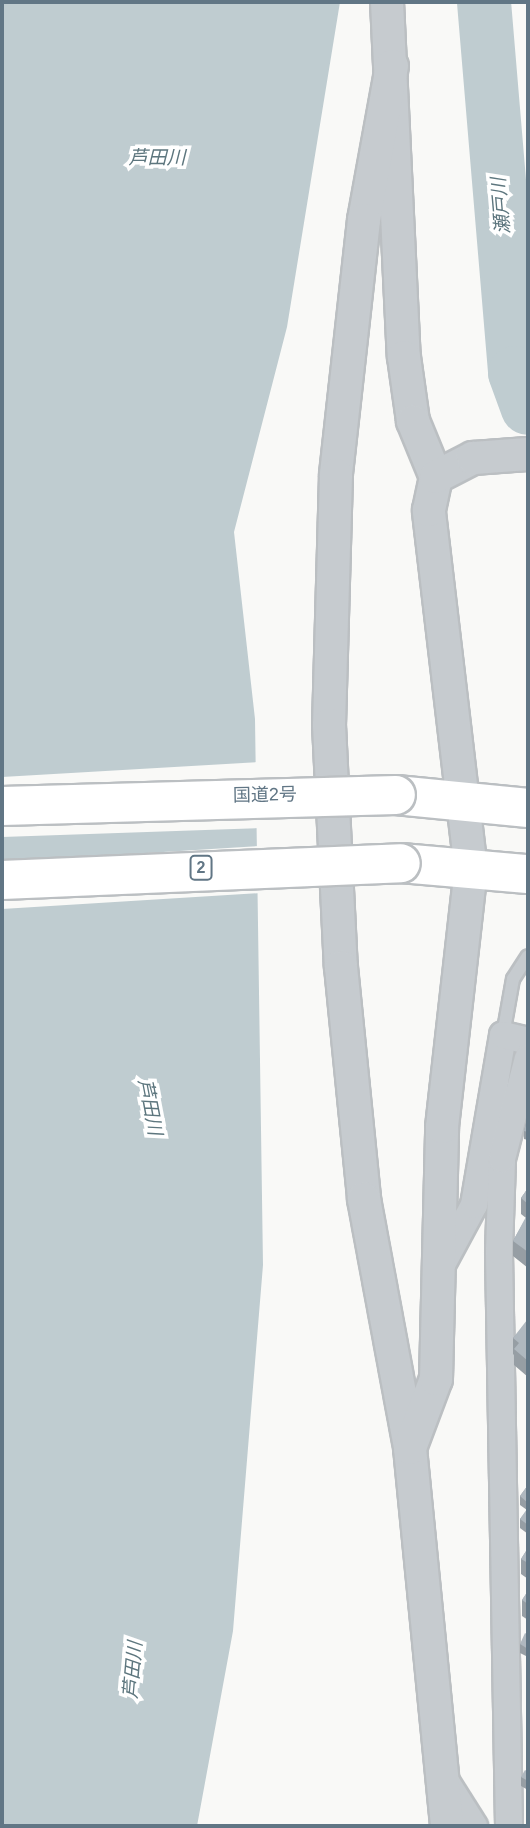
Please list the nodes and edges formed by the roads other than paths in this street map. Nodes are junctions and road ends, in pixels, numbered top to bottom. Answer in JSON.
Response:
{"nodes":[{"id":1,"x":387,"y":2,"type":"edge"},
{"id":2,"x":392,"y":66,"type":"junction"},
{"id":3,"x":359,"y":266,"type":"junction"},
{"id":4,"x":402,"y":319,"type":"junction"},
{"id":5,"x":528,"y":454,"type":"edge"},
{"id":6,"x":436,"y":477,"type":"junction"},
{"id":7,"x":464,"y":799,"type":"junction"},
{"id":8,"x":2,"y":806,"type":"edge"},
{"id":9,"x":528,"y":808,"type":"edge"},
{"id":10,"x":471,"y":870,"type":"junction"},
{"id":11,"x":528,"y":873,"type":"edge"},
{"id":12,"x":2,"y":880,"type":"edge"},
{"id":13,"x":528,"y":956,"type":"edge"},
{"id":14,"x":503,"y":1035,"type":"junction"},
{"id":15,"x":528,"y":1041,"type":"edge"},
{"id":16,"x":528,"y":1058,"type":"edge"},
{"id":17,"x":435,"y":1278,"type":"junction"},
{"id":18,"x":410,"y":1448,"type":"junction"},
{"id":19,"x":448,"y":1785,"type":"junction"},
{"id":20,"x":447,"y":1826,"type":"edge"},
{"id":21,"x":474,"y":1826,"type":"edge"},
{"id":22,"x":509,"y":1826,"type":"edge"}],
"edges":[{"from":1,"to":2,"type":"street"},
{"from":2,"to":3,"type":"street"},
{"from":2,"to":4,"type":"street"},
{"from":3,"to":4,"type":"street"},
{"from":3,"to":18,"type":"street"},
{"from":4,"to":6,"type":"street"},
{"from":5,"to":6,"type":"street"},
{"from":6,"to":7,"type":"street"},
{"from":7,"to":8,"type":"highway","name":"国道2号","bridge":true},
{"from":7,"to":9,"type":"highway","name":"国道2号"},
{"from":7,"to":10,"type":"street"},
{"from":10,"to":11,"type":"highway","number":"2"},
{"from":10,"to":12,"type":"highway","number":"2","bridge":true},
{"from":10,"to":17,"type":"street"},
{"from":13,"to":14,"type":"lane"},
{"from":14,"to":15,"type":"street"},
{"from":14,"to":17,"type":"street"},
{"from":16,"to":22,"type":"street"},
{"from":17,"to":18,"type":"street"},
{"from":18,"to":19,"type":"street"},
{"from":19,"to":20,"type":"street"},
{"from":19,"to":21,"type":"street"}]}
